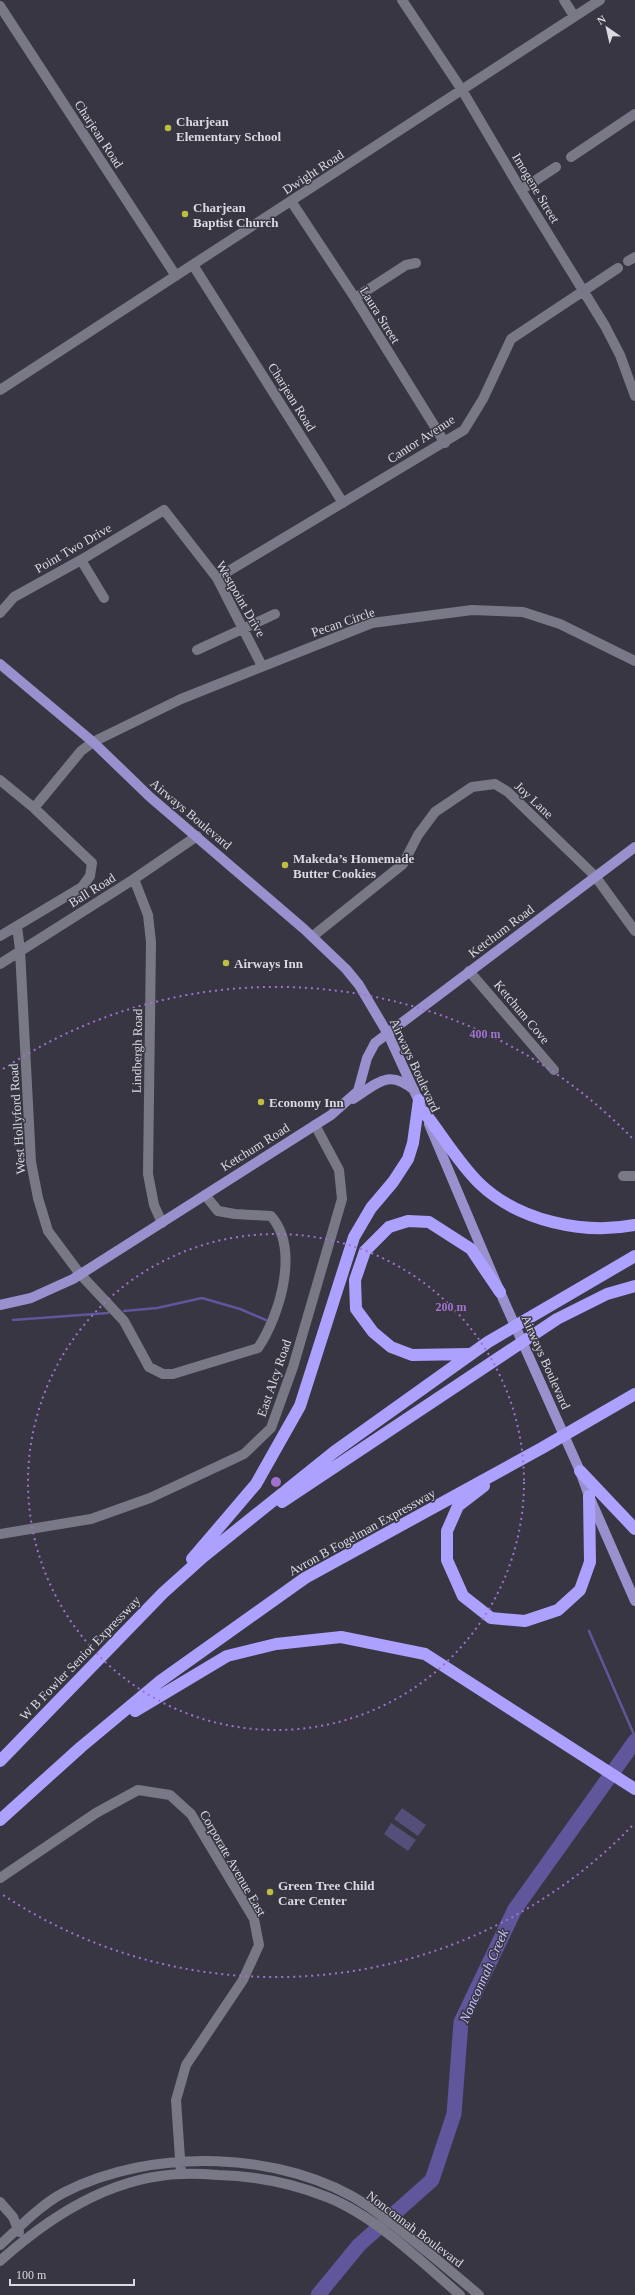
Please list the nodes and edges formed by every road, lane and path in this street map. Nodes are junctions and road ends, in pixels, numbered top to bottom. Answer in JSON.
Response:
{"nodes":[{"id":1,"x":402,"y":0,"type":"edge"},
{"id":2,"x":564,"y":0,"type":"edge"},
{"id":3,"x":600,"y":0,"type":"edge"},
{"id":4,"x":0,"y":6,"type":"edge"},
{"id":5,"x":574,"y":16,"type":"junction"},
{"id":6,"x":462,"y":90,"type":"junction"},
{"id":7,"x":635,"y":114,"type":"edge"},
{"id":8,"x":571,"y":157,"type":"dead end"},
{"id":9,"x":556,"y":167,"type":"dead end"},
{"id":10,"x":521,"y":190,"type":"junction"},
{"id":11,"x":291,"y":202,"type":"junction"},
{"id":12,"x":416,"y":263,"type":"dead end"},
{"id":13,"x":193,"y":265,"type":"junction"},
{"id":14,"x":618,"y":268,"type":"dead end"},
{"id":15,"x":176,"y":276,"type":"junction"},
{"id":16,"x":583,"y":289,"type":"junction"},
{"id":17,"x":355,"y":298,"type":"junction"},
{"id":18,"x":0,"y":390,"type":"edge"},
{"id":19,"x":635,"y":396,"type":"edge"},
{"id":20,"x":445,"y":443,"type":"junction"},
{"id":21,"x":343,"y":502,"type":"junction"},
{"id":22,"x":164,"y":510,"type":"joint"},
{"id":23,"x":81,"y":560,"type":"junction"},
{"id":24,"x":217,"y":578,"type":"junction"},
{"id":25,"x":104,"y":598,"type":"dead end"},
{"id":26,"x":0,"y":613,"type":"edge"},
{"id":27,"x":275,"y":614,"type":"dead end"},
{"id":28,"x":244,"y":629,"type":"junction"},
{"id":29,"x":197,"y":650,"type":"dead end"},
{"id":30,"x":635,"y":661,"type":"edge"},
{"id":31,"x":0,"y":664,"type":"edge"},
{"id":32,"x":262,"y":666,"type":"junction"},
{"id":33,"x":93,"y":742,"type":"junction"},
{"id":34,"x":0,"y":780,"type":"edge"},
{"id":35,"x":34,"y":808,"type":"junction"},
{"id":36,"x":197,"y":836,"type":"junction"},
{"id":37,"x":635,"y":847,"type":"edge"},
{"id":38,"x":596,"y":876,"type":"junction"},
{"id":39,"x":134,"y":879,"type":"junction"},
{"id":40,"x":17,"y":926,"type":"junction"},
{"id":41,"x":635,"y":931,"type":"edge"},
{"id":42,"x":0,"y":936,"type":"edge"},
{"id":43,"x":313,"y":936,"type":"junction"},
{"id":44,"x":20,"y":950,"type":"junction"},
{"id":45,"x":0,"y":964,"type":"edge"},
{"id":46,"x":469,"y":971,"type":"junction"},
{"id":47,"x":388,"y":1034,"type":"junction"},
{"id":48,"x":554,"y":1070,"type":"dead end"},
{"id":49,"x":417,"y":1096,"type":"junction"},
{"id":50,"x":348,"y":1102,"type":"junction"},
{"id":51,"x":424,"y":1112,"type":"junction"},
{"id":52,"x":315,"y":1125,"type":"junction"},
{"id":53,"x":623,"y":1176,"type":"dead end"},
{"id":54,"x":635,"y":1176,"type":"edge"},
{"id":55,"x":205,"y":1195,"type":"junction"},
{"id":56,"x":162,"y":1223,"type":"junction"},
{"id":57,"x":635,"y":1225,"type":"edge"},
{"id":58,"x":635,"y":1256,"type":"edge"},
{"id":59,"x":80,"y":1274,"type":"junction"},
{"id":60,"x":635,"y":1286,"type":"edge"},
{"id":61,"x":500,"y":1292,"type":"junction"},
{"id":62,"x":0,"y":1305,"type":"edge"},
{"id":63,"x":469,"y":1354,"type":"junction"},
{"id":64,"x":635,"y":1394,"type":"edge"},
{"id":65,"x":635,"y":1402,"type":"edge"},
{"id":66,"x":596,"y":1417,"type":"junction"},
{"id":67,"x":514,"y":1463,"type":"junction"},
{"id":68,"x":580,"y":1471,"type":"junction"},
{"id":69,"x":589,"y":1496,"type":"junction"},
{"id":70,"x":243,"y":1525,"type":"junction"},
{"id":71,"x":635,"y":1529,"type":"edge"},
{"id":72,"x":0,"y":1534,"type":"edge"},
{"id":73,"x":163,"y":1593,"type":"junction"},
{"id":74,"x":635,"y":1602,"type":"edge"},
{"id":75,"x":80,"y":1747,"type":"junction"},
{"id":76,"x":0,"y":1761,"type":"edge"},
{"id":77,"x":635,"y":1789,"type":"edge"},
{"id":78,"x":0,"y":1820,"type":"edge"},
{"id":79,"x":0,"y":1878,"type":"edge"},
{"id":80,"x":180,"y":2162,"type":"junction"},
{"id":81,"x":181,"y":2174,"type":"junction"},
{"id":82,"x":0,"y":2202,"type":"edge"},
{"id":83,"x":17,"y":2227,"type":"junction"},
{"id":84,"x":22,"y":2241,"type":"junction"},
{"id":85,"x":0,"y":2245,"type":"edge"},
{"id":86,"x":0,"y":2260,"type":"edge"},
{"id":87,"x":460,"y":2295,"type":"edge"},
{"id":88,"x":479,"y":2295,"type":"edge"}],
"edges":[{"from":1,"to":6,"type":"street","name":"Imogene Street"},
{"from":2,"to":5,"type":"street"},
{"from":3,"to":5,"type":"street","name":"Dwight Road"},
{"from":4,"to":15,"type":"street","name":"Charjean Road"},
{"from":5,"to":6,"type":"street","name":"Dwight Road"},
{"from":6,"to":10,"type":"street","name":"Imogene Street"},
{"from":6,"to":11,"type":"street","name":"Dwight Road"},
{"from":7,"to":8,"type":"street"},
{"from":9,"to":10,"type":"street"},
{"from":10,"to":16,"type":"street","name":"Imogene Street"},
{"from":11,"to":13,"type":"street","name":"Dwight Road"},
{"from":11,"to":17,"type":"street","name":"Laura Street"},
{"from":12,"to":17,"type":"street"},
{"from":13,"to":15,"type":"street","name":"Dwight Road"},
{"from":13,"to":21,"type":"street","name":"Charjean Road"},
{"from":14,"to":16,"type":"street","name":"Cantor Avenue"},
{"from":15,"to":18,"type":"street","name":"Dwight Road"},
{"from":16,"to":19,"type":"street","name":"Imogene Street"},
{"from":16,"to":20,"type":"street","name":"Cantor Avenue"},
{"from":17,"to":20,"type":"street","name":"Laura Street"},
{"from":20,"to":21,"type":"street","name":"Cantor Avenue"},
{"from":21,"to":24,"type":"street","name":"Cantor Avenue"},
{"from":22,"to":23,"type":"street","name":"Point Two Drive"},
{"from":22,"to":24,"type":"street","name":"Westpoint Drive"},
{"from":23,"to":25,"type":"street"},
{"from":23,"to":26,"type":"street","name":"Point Two Drive"},
{"from":24,"to":28,"type":"street","name":"Westpoint Drive"},
{"from":27,"to":28,"type":"street"},
{"from":28,"to":29,"type":"street"},
{"from":28,"to":32,"type":"street","name":"Westpoint Drive"},
{"from":30,"to":32,"type":"street","name":"Pecan Circle"},
{"from":31,"to":33,"type":"main road","name":"Airways Boulevard"},
{"from":32,"to":33,"type":"street","name":"Pecan Circle"},
{"from":33,"to":35,"type":"street","name":"Pecan Circle"},
{"from":33,"to":36,"type":"main road","name":"Airways Boulevard"},
{"from":34,"to":35,"type":"street"},
{"from":35,"to":40,"type":"street"},
{"from":36,"to":39,"type":"street","name":"Ball Road"},
{"from":36,"to":43,"type":"main road","name":"Airways Boulevard"},
{"from":37,"to":38,"type":"main road","name":"Ketchum Road"},
{"from":38,"to":41,"type":"street","name":"Joy Lane"},
{"from":38,"to":43,"type":"street","name":"Joy Lane"},
{"from":38,"to":46,"type":"main road","name":"Ketchum Road"},
{"from":39,"to":44,"type":"street","name":"Ball Road"},
{"from":39,"to":56,"type":"street","name":"Lindbergh Road"},
{"from":40,"to":42,"type":"street"},
{"from":40,"to":44,"type":"street","name":"West Hollyford Road"},
{"from":43,"to":47,"type":"main road","name":"Airways Boulevard"},
{"from":44,"to":45,"type":"street","name":"Ball Road"},
{"from":44,"to":59,"type":"street","name":"West Hollyford Road"},
{"from":46,"to":47,"type":"main road","name":"Ketchum Road"},
{"from":46,"to":48,"type":"street","name":"Ketchum Cove"},
{"from":47,"to":49,"type":"main road","name":"Airways Boulevard"},
{"from":47,"to":50,"type":"main road","name":"Ketchum Road"},
{"from":49,"to":50,"type":"main road"},
{"from":49,"to":51,"type":"main road","name":"Airways Boulevard"},
{"from":49,"to":73,"type":"highway"},
{"from":50,"to":52,"type":"main road","name":"Ketchum Road"},
{"from":51,"to":57,"type":"highway"},
{"from":51,"to":61,"type":"main road","name":"Airways Boulevard"},
{"from":52,"to":55,"type":"main road","name":"Ketchum Road"},
{"from":52,"to":72,"type":"street","name":"East Alcy Road"},
{"from":53,"to":54,"type":"street"},
{"from":55,"to":56,"type":"main road","name":"Ketchum Road"},
{"from":55,"to":59,"type":"street","name":"West Hollyford Road"},
{"from":56,"to":59,"type":"main road","name":"Ketchum Road"},
{"from":58,"to":63,"type":"highway"},
{"from":59,"to":62,"type":"main road","name":"Ketchum Road"},
{"from":60,"to":70,"type":"highway"},
{"from":61,"to":63,"type":"highway"},
{"from":61,"to":68,"type":"main road","name":"Airways Boulevard"},
{"from":63,"to":70,"type":"highway"},
{"from":64,"to":66,"type":"highway","name":"Avron B Fogelman Expressway"},
{"from":65,"to":66,"type":"highway"},
{"from":66,"to":67,"type":"highway","name":"Avron B Fogelman Expressway"},
{"from":67,"to":69,"type":"highway"},
{"from":67,"to":75,"type":"highway","name":"Avron B Fogelman Expressway"},
{"from":68,"to":69,"type":"main road","name":"Airways Boulevard"},
{"from":68,"to":71,"type":"highway"},
{"from":69,"to":74,"type":"main road","name":"Airways Boulevard"},
{"from":70,"to":73,"type":"highway"},
{"from":73,"to":76,"type":"highway","name":"W B Fowler Senior Expressway"},
{"from":75,"to":77,"type":"highway"},
{"from":75,"to":78,"type":"highway"},
{"from":79,"to":80,"type":"street","name":"Corporate Avenue East"},
{"from":80,"to":81,"type":"street","name":"Corporate Avenue East"},
{"from":80,"to":83,"type":"street","name":"Nonconnah Boulevard"},
{"from":80,"to":88,"type":"street","name":"Nonconnah Boulevard"},
{"from":81,"to":84,"type":"street","name":"Nonconnah Boulevard"},
{"from":81,"to":87,"type":"street","name":"Nonconnah Boulevard"},
{"from":82,"to":83,"type":"street"},
{"from":83,"to":84,"type":"street"},
{"from":83,"to":85,"type":"street","name":"Nonconnah Boulevard"},
{"from":84,"to":86,"type":"street","name":"Nonconnah Boulevard"}]}
